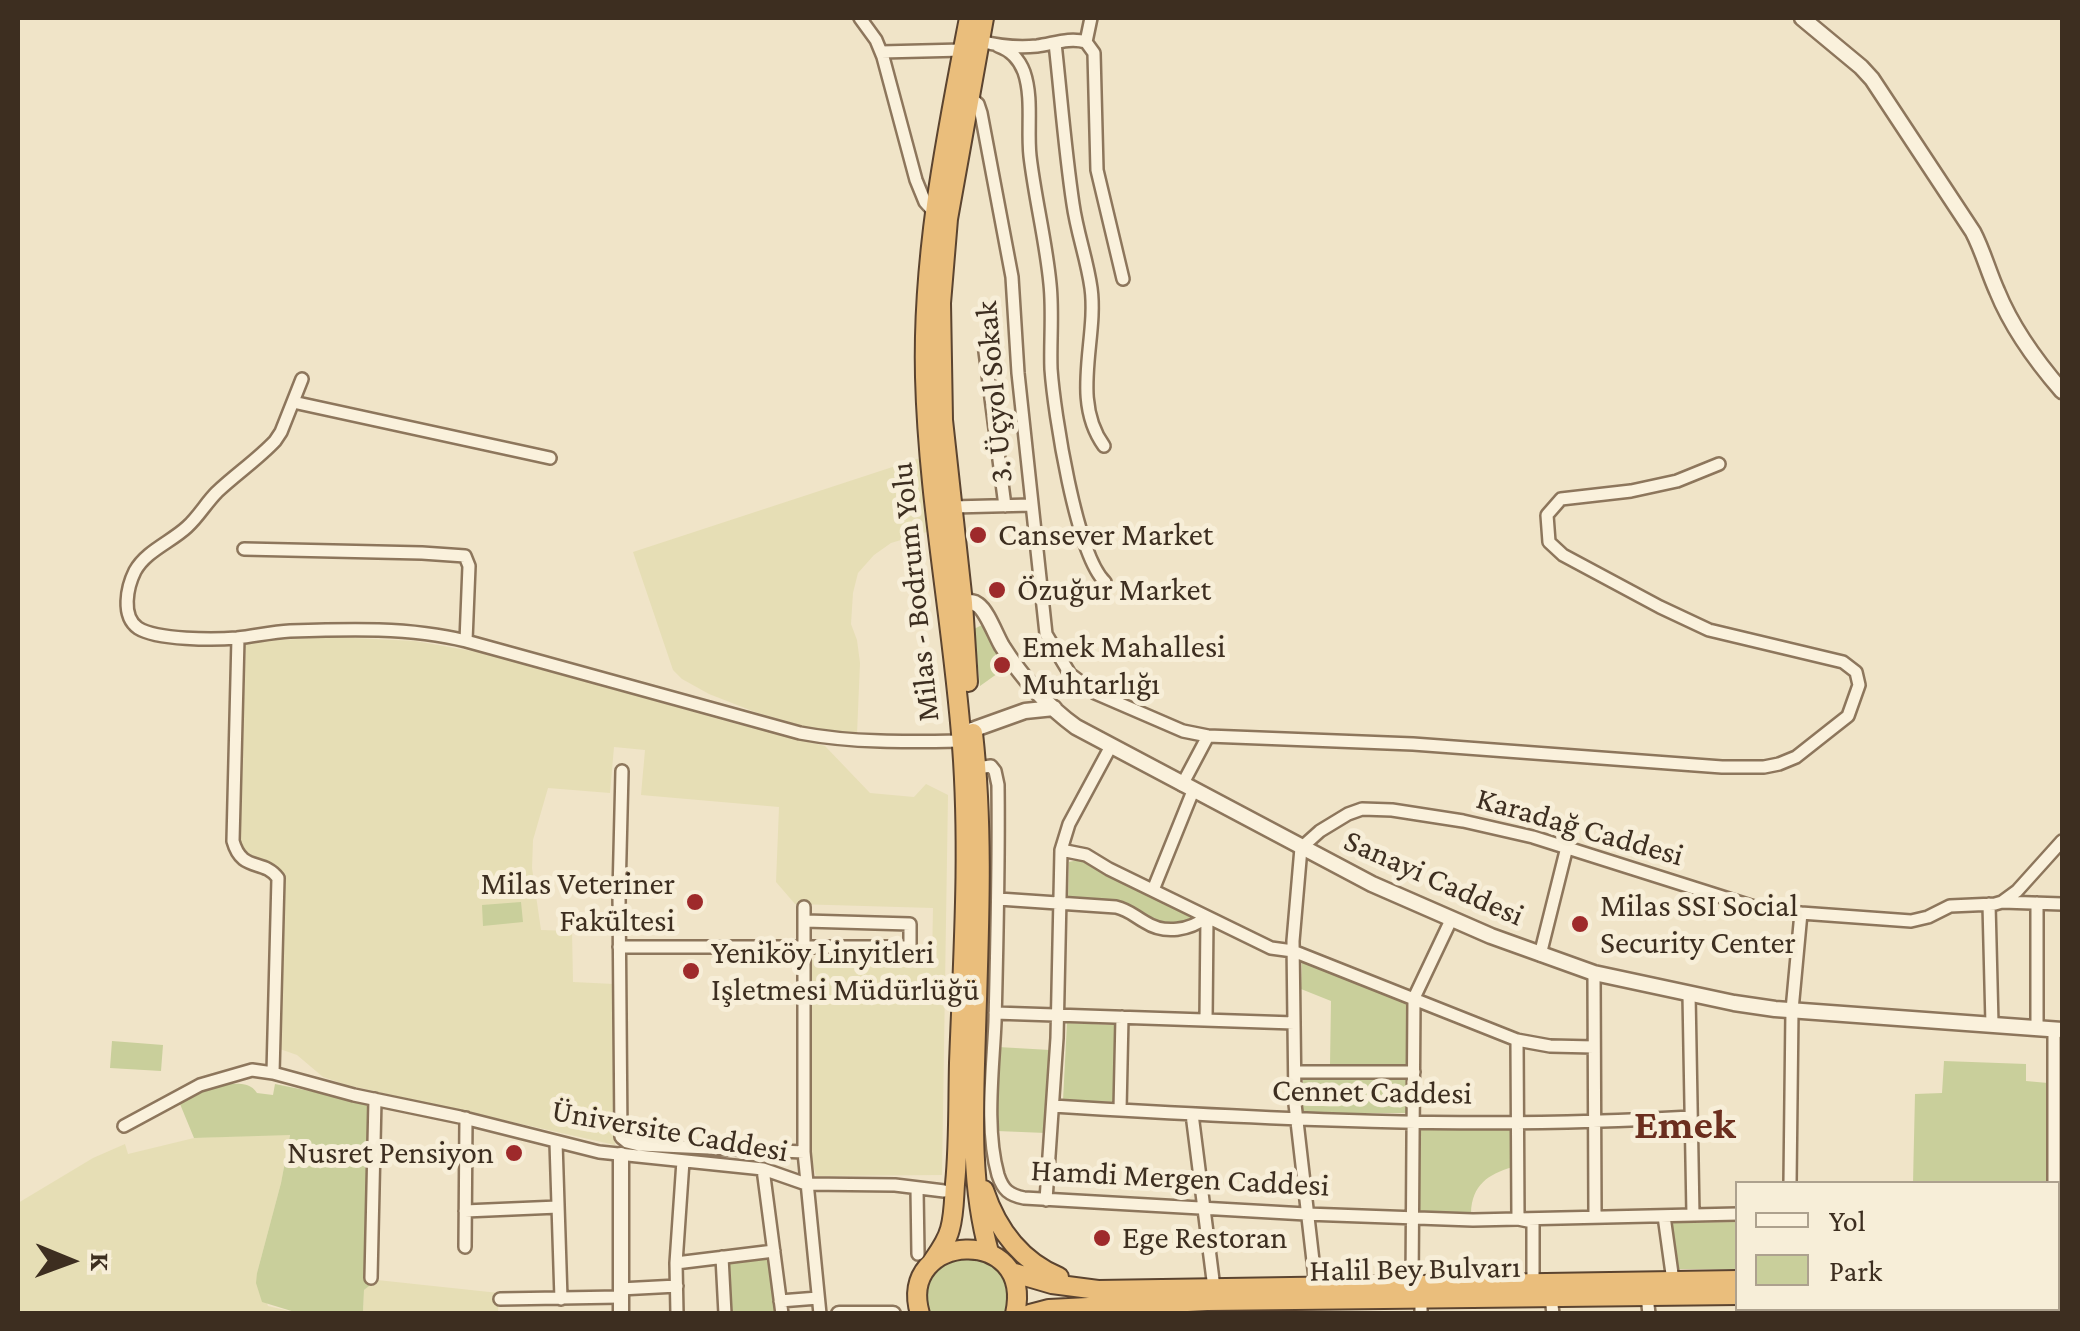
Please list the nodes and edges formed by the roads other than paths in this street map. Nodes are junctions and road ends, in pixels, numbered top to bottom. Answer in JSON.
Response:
{"nodes":[{"id":1,"x":860,"y":18,"type":"edge"},
{"id":2,"x":969,"y":18,"type":"edge"},
{"id":3,"x":984,"y":18,"type":"edge"},
{"id":4,"x":1091,"y":18,"type":"edge"},
{"id":5,"x":1802,"y":18,"type":"edge"},
{"id":6,"x":1086,"y":42,"type":"junction"},
{"id":7,"x":1055,"y":43,"type":"junction"},
{"id":8,"x":980,"y":45,"type":"junction"},
{"id":9,"x":881,"y":52,"type":"junction"},
{"id":10,"x":970,"y":96,"type":"junction"},
{"id":11,"x":934,"y":212,"type":"junction"},
{"id":12,"x":1123,"y":279,"type":"dead end"},
{"id":13,"x":984,"y":344,"type":"dead end"},
{"id":14,"x":302,"y":379,"type":"dead end"},
{"id":15,"x":2062,"y":391,"type":"edge"},
{"id":16,"x":293,"y":402,"type":"junction"},
{"id":17,"x":1104,"y":446,"type":"dead end"},
{"id":18,"x":550,"y":458,"type":"dead end"},
{"id":19,"x":1719,"y":464,"type":"dead end"},
{"id":20,"x":1032,"y":505,"type":"junction"},
{"id":21,"x":1005,"y":506,"type":"junction"},
{"id":22,"x":952,"y":507,"type":"junction"},
{"id":23,"x":244,"y":549,"type":"dead end"},
{"id":24,"x":1106,"y":582,"type":"dead end"},
{"id":25,"x":964,"y":602,"type":"junction"},
{"id":26,"x":238,"y":638,"type":"junction"},
{"id":27,"x":466,"y":641,"type":"junction"},
{"id":28,"x":1054,"y":708,"type":"junction"},
{"id":29,"x":967,"y":736,"type":"junction"},
{"id":30,"x":1208,"y":736,"type":"junction"},
{"id":31,"x":1111,"y":746,"type":"junction"},
{"id":32,"x":977,"y":768,"type":"junction"},
{"id":33,"x":622,"y":771,"type":"dead end"},
{"id":34,"x":1188,"y":788,"type":"junction"},
{"id":35,"x":2062,"y":841,"type":"edge"},
{"id":36,"x":1567,"y":847,"type":"junction"},
{"id":37,"x":1301,"y":848,"type":"junction"},
{"id":38,"x":1061,"y":850,"type":"junction"},
{"id":39,"x":1153,"y":890,"type":"junction"},
{"id":40,"x":999,"y":899,"type":"junction"},
{"id":41,"x":1060,"y":902,"type":"junction"},
{"id":42,"x":1996,"y":903,"type":"junction"},
{"id":43,"x":2037,"y":903,"type":"junction"},
{"id":44,"x":2062,"y":904,"type":"edge"},
{"id":45,"x":1801,"y":913,"type":"junction"},
{"id":46,"x":1208,"y":916,"type":"junction"},
{"id":47,"x":1451,"y":920,"type":"junction"},
{"id":48,"x":620,"y":947,"type":"junction"},
{"id":49,"x":805,"y":948,"type":"junction"},
{"id":50,"x":1293,"y":951,"type":"junction"},
{"id":51,"x":1540,"y":955,"type":"junction"},
{"id":52,"x":1594,"y":973,"type":"junction"},
{"id":53,"x":1689,"y":994,"type":"junction"},
{"id":54,"x":1414,"y":998,"type":"junction"},
{"id":55,"x":1792,"y":1010,"type":"junction"},
{"id":56,"x":995,"y":1013,"type":"junction"},
{"id":57,"x":1058,"y":1015,"type":"junction"},
{"id":58,"x":1122,"y":1018,"type":"junction"},
{"id":59,"x":1206,"y":1020,"type":"junction"},
{"id":60,"x":1294,"y":1023,"type":"junction"},
{"id":61,"x":1992,"y":1024,"type":"junction"},
{"id":62,"x":2036,"y":1028,"type":"junction"},
{"id":63,"x":2058,"y":1030,"type":"edge"},
{"id":64,"x":1517,"y":1040,"type":"junction"},
{"id":65,"x":1594,"y":1046,"type":"junction"},
{"id":66,"x":1295,"y":1072,"type":"junction"},
{"id":67,"x":1414,"y":1072,"type":"junction"},
{"id":68,"x":272,"y":1073,"type":"junction"},
{"id":69,"x":374,"y":1100,"type":"junction"},
{"id":70,"x":1052,"y":1106,"type":"junction"},
{"id":71,"x":1120,"y":1110,"type":"junction"},
{"id":72,"x":1192,"y":1114,"type":"junction"},
{"id":73,"x":1691,"y":1117,"type":"junction"},
{"id":74,"x":466,"y":1118,"type":"junction"},
{"id":75,"x":1296,"y":1120,"type":"junction"},
{"id":76,"x":2058,"y":1120,"type":"edge"},
{"id":77,"x":1414,"y":1121,"type":"junction"},
{"id":78,"x":1518,"y":1121,"type":"junction"},
{"id":79,"x":1594,"y":1121,"type":"junction"},
{"id":80,"x":124,"y":1126,"type":"dead end"},
{"id":81,"x":556,"y":1142,"type":"junction"},
{"id":82,"x":804,"y":1152,"type":"junction"},
{"id":83,"x":621,"y":1155,"type":"junction"},
{"id":84,"x":682,"y":1161,"type":"junction"},
{"id":85,"x":966,"y":1161,"type":"junction"},
{"id":86,"x":763,"y":1169,"type":"junction"},
{"id":87,"x":1790,"y":1181,"type":"edge"},
{"id":88,"x":2054,"y":1181,"type":"edge"},
{"id":89,"x":806,"y":1184,"type":"junction"},
{"id":90,"x":917,"y":1189,"type":"junction"},
{"id":91,"x":944,"y":1191,"type":"dead end"},
{"id":92,"x":1046,"y":1200,"type":"junction"},
{"id":93,"x":558,"y":1208,"type":"junction"},
{"id":94,"x":1204,"y":1208,"type":"junction"},
{"id":95,"x":465,"y":1210,"type":"junction"},
{"id":96,"x":1306,"y":1214,"type":"junction"},
{"id":97,"x":1735,"y":1214,"type":"edge"},
{"id":98,"x":1664,"y":1216,"type":"junction"},
{"id":99,"x":1693,"y":1216,"type":"junction"},
{"id":100,"x":1595,"y":1217,"type":"junction"},
{"id":101,"x":1412,"y":1218,"type":"junction"},
{"id":102,"x":1518,"y":1219,"type":"junction"},
{"id":103,"x":465,"y":1247,"type":"dead end"},
{"id":104,"x":774,"y":1252,"type":"junction"},
{"id":105,"x":989,"y":1252,"type":"junction"},
{"id":106,"x":722,"y":1257,"type":"junction"},
{"id":107,"x":925,"y":1258,"type":"junction"},
{"id":108,"x":676,"y":1262,"type":"junction"},
{"id":109,"x":1011,"y":1272,"type":"junction"},
{"id":110,"x":371,"y":1278,"type":"dead end"},
{"id":111,"x":1735,"y":1280,"type":"edge"},
{"id":112,"x":1673,"y":1281,"type":"junction"},
{"id":113,"x":1533,"y":1283,"type":"junction"},
{"id":114,"x":676,"y":1286,"type":"junction"},
{"id":115,"x":918,"y":1288,"type":"junction"},
{"id":116,"x":620,"y":1293,"type":"junction"},
{"id":117,"x":1735,"y":1295,"type":"edge"},
{"id":118,"x":818,"y":1298,"type":"junction"},
{"id":119,"x":500,"y":1299,"type":"dead end"},
{"id":120,"x":561,"y":1299,"type":"junction"},
{"id":121,"x":1096,"y":1299,"type":"junction"},
{"id":122,"x":1418,"y":1299,"type":"edge"},
{"id":123,"x":1318,"y":1300,"type":"edge"},
{"id":124,"x":1216,"y":1301,"type":"edge"},
{"id":125,"x":1552,"y":1305,"type":"edge"},
{"id":126,"x":1648,"y":1305,"type":"edge"},
{"id":127,"x":781,"y":1307,"type":"edge"},
{"id":128,"x":884,"y":1312,"type":"edge"},
{"id":129,"x":621,"y":1314,"type":"edge"},
{"id":130,"x":676,"y":1314,"type":"edge"},
{"id":131,"x":725,"y":1314,"type":"edge"},
{"id":132,"x":820,"y":1314,"type":"edge"},
{"id":133,"x":839,"y":1314,"type":"edge"},
{"id":134,"x":894,"y":1314,"type":"edge"},
{"id":135,"x":920,"y":1314,"type":"edge"},
{"id":136,"x":1016,"y":1314,"type":"edge"},
{"id":137,"x":1030,"y":1314,"type":"edge"},
{"id":138,"x":1062,"y":1314,"type":"edge"}],
"edges":[{"from":1,"to":9,"type":"street"},
{"from":2,"to":8,"type":"highway","name":"Milas - Bodrum Yolu"},
{"from":3,"to":8,"type":"highway","name":"Milas - Bodrum Yolu"},
{"from":4,"to":6,"type":"street"},
{"from":5,"to":15,"type":"street"},
{"from":6,"to":7,"type":"street"},
{"from":6,"to":12,"type":"street"},
{"from":7,"to":8,"type":"street"},
{"from":7,"to":17,"type":"street"},
{"from":8,"to":9,"type":"street"},
{"from":8,"to":10,"type":"highway","name":"Milas - Bodrum Yolu"},
{"from":8,"to":11,"type":"highway","name":"Milas - Bodrum Yolu"},
{"from":8,"to":24,"type":"street"},
{"from":9,"to":11,"type":"street"},
{"from":10,"to":20,"type":"street","name":"3. Üçyol Sokak"},
{"from":10,"to":22,"type":"highway","name":"Milas - Bodrum Yolu"},
{"from":11,"to":29,"type":"highway","name":"Milas - Bodrum Yolu"},
{"from":13,"to":21,"type":"street"},
{"from":14,"to":16,"type":"street"},
{"from":16,"to":18,"type":"street"},
{"from":16,"to":26,"type":"street"},
{"from":19,"to":30,"type":"street"},
{"from":20,"to":21,"type":"street"},
{"from":20,"to":30,"type":"street","name":"3. Üçyol Sokak"},
{"from":21,"to":22,"type":"street"},
{"from":22,"to":25,"type":"highway","name":"Milas - Bodrum Yolu"},
{"from":23,"to":27,"type":"street"},
{"from":25,"to":28,"type":"street","name":"Sanayi Caddesi"},
{"from":25,"to":29,"type":"highway","name":"Milas - Bodrum Yolu"},
{"from":26,"to":27,"type":"street"},
{"from":26,"to":68,"type":"street"},
{"from":27,"to":29,"type":"street"},
{"from":28,"to":29,"type":"street"},
{"from":28,"to":31,"type":"street","name":"Sanayi Caddesi"},
{"from":29,"to":32,"type":"highway","name":"Milas - Bodrum Yolu"},
{"from":29,"to":85,"type":"highway","name":"Milas - Bodrum Yolu"},
{"from":30,"to":34,"type":"street"},
{"from":31,"to":34,"type":"street","name":"Sanayi Caddesi"},
{"from":31,"to":38,"type":"street"},
{"from":32,"to":40,"type":"street","name":"Hamdi Mergen Caddesi"},
{"from":32,"to":85,"type":"highway","name":"Milas - Bodrum Yolu"},
{"from":33,"to":48,"type":"street"},
{"from":34,"to":37,"type":"street","name":"Sanayi Caddesi"},
{"from":34,"to":39,"type":"street"},
{"from":35,"to":42,"type":"street"},
{"from":36,"to":37,"type":"street","name":"Karadağ Caddesi"},
{"from":36,"to":45,"type":"street","name":"Karadağ Caddesi"},
{"from":36,"to":51,"type":"street"},
{"from":37,"to":47,"type":"street","name":"Sanayi Caddesi"},
{"from":37,"to":50,"type":"street"},
{"from":38,"to":39,"type":"street"},
{"from":38,"to":41,"type":"street"},
{"from":39,"to":46,"type":"street"},
{"from":40,"to":41,"type":"street"},
{"from":40,"to":56,"type":"street","name":"Hamdi Mergen Caddesi"},
{"from":41,"to":46,"type":"street"},
{"from":41,"to":57,"type":"street"},
{"from":42,"to":43,"type":"street","name":"Karadağ Caddesi"},
{"from":42,"to":45,"type":"street","name":"Karadağ Caddesi"},
{"from":42,"to":61,"type":"street"},
{"from":43,"to":44,"type":"street","name":"Karadağ Caddesi"},
{"from":43,"to":62,"type":"street"},
{"from":45,"to":55,"type":"street"},
{"from":46,"to":50,"type":"street"},
{"from":46,"to":59,"type":"street"},
{"from":47,"to":51,"type":"street","name":"Sanayi Caddesi"},
{"from":47,"to":54,"type":"street"},
{"from":48,"to":49,"type":"street"},
{"from":48,"to":82,"type":"street"},
{"from":49,"to":49,"type":"street"},
{"from":49,"to":82,"type":"street"},
{"from":50,"to":54,"type":"street"},
{"from":50,"to":60,"type":"street"},
{"from":51,"to":52,"type":"street","name":"Sanayi Caddesi"},
{"from":52,"to":53,"type":"street","name":"Sanayi Caddesi"},
{"from":52,"to":65,"type":"street"},
{"from":53,"to":55,"type":"street","name":"Sanayi Caddesi"},
{"from":53,"to":73,"type":"street"},
{"from":54,"to":64,"type":"street"},
{"from":54,"to":67,"type":"street"},
{"from":55,"to":61,"type":"street","name":"Sanayi Caddesi"},
{"from":55,"to":87,"type":"street"},
{"from":56,"to":57,"type":"street"},
{"from":56,"to":92,"type":"street","name":"Hamdi Mergen Caddesi"},
{"from":57,"to":58,"type":"street"},
{"from":57,"to":70,"type":"street"},
{"from":58,"to":59,"type":"street"},
{"from":58,"to":71,"type":"street"},
{"from":59,"to":60,"type":"street"},
{"from":60,"to":66,"type":"street"},
{"from":61,"to":62,"type":"street","name":"Sanayi Caddesi"},
{"from":62,"to":63,"type":"street","name":"Sanayi Caddesi"},
{"from":63,"to":76,"type":"street"},
{"from":64,"to":65,"type":"street"},
{"from":64,"to":78,"type":"street"},
{"from":65,"to":79,"type":"street"},
{"from":66,"to":67,"type":"street"},
{"from":66,"to":75,"type":"street"},
{"from":67,"to":77,"type":"street"},
{"from":68,"to":69,"type":"street","name":"Üniversite Caddesi"},
{"from":68,"to":80,"type":"street"},
{"from":69,"to":74,"type":"street","name":"Üniversite Caddesi"},
{"from":69,"to":110,"type":"street"},
{"from":70,"to":71,"type":"street","name":"Cennet Caddesi"},
{"from":70,"to":92,"type":"street"},
{"from":71,"to":72,"type":"street","name":"Cennet Caddesi"},
{"from":72,"to":75,"type":"street","name":"Cennet Caddesi"},
{"from":72,"to":94,"type":"street"},
{"from":73,"to":79,"type":"street","name":"Cennet Caddesi"},
{"from":73,"to":99,"type":"street"},
{"from":74,"to":81,"type":"street","name":"Üniversite Caddesi"},
{"from":74,"to":95,"type":"street"},
{"from":75,"to":77,"type":"street","name":"Cennet Caddesi"},
{"from":75,"to":96,"type":"street"},
{"from":76,"to":88,"type":"street"},
{"from":77,"to":78,"type":"street","name":"Cennet Caddesi"},
{"from":77,"to":101,"type":"street"},
{"from":78,"to":79,"type":"street","name":"Cennet Caddesi"},
{"from":78,"to":102,"type":"street"},
{"from":79,"to":100,"type":"street"},
{"from":81,"to":83,"type":"street","name":"Üniversite Caddesi"},
{"from":81,"to":93,"type":"street"},
{"from":82,"to":89,"type":"street"},
{"from":83,"to":84,"type":"street","name":"Üniversite Caddesi"},
{"from":83,"to":116,"type":"street"},
{"from":84,"to":86,"type":"street","name":"Üniversite Caddesi"},
{"from":84,"to":108,"type":"street"},
{"from":85,"to":105,"type":"highway"},
{"from":85,"to":107,"type":"highway"},
{"from":85,"to":121,"type":"highway"},
{"from":86,"to":89,"type":"street","name":"Üniversite Caddesi"},
{"from":86,"to":104,"type":"street"},
{"from":89,"to":90,"type":"street","name":"Üniversite Caddesi"},
{"from":89,"to":118,"type":"street"},
{"from":90,"to":91,"type":"street","name":"Üniversite Caddesi"},
{"from":90,"to":107,"type":"street"},
{"from":92,"to":94,"type":"street","name":"Hamdi Mergen Caddesi"},
{"from":93,"to":95,"type":"street"},
{"from":93,"to":120,"type":"street"},
{"from":94,"to":96,"type":"street","name":"Hamdi Mergen Caddesi"},
{"from":94,"to":124,"type":"street"},
{"from":95,"to":103,"type":"street"},
{"from":96,"to":101,"type":"street","name":"Hamdi Mergen Caddesi"},
{"from":96,"to":123,"type":"street"},
{"from":97,"to":99,"type":"street","name":"Hamdi Mergen Caddesi"},
{"from":98,"to":99,"type":"street","name":"Hamdi Mergen Caddesi"},
{"from":98,"to":100,"type":"street","name":"Hamdi Mergen Caddesi"},
{"from":98,"to":112,"type":"street"},
{"from":100,"to":102,"type":"street","name":"Hamdi Mergen Caddesi"},
{"from":101,"to":102,"type":"street","name":"Hamdi Mergen Caddesi"},
{"from":101,"to":122,"type":"street"},
{"from":102,"to":113,"type":"street"},
{"from":104,"to":106,"type":"street"},
{"from":104,"to":127,"type":"street"},
{"from":105,"to":107,"type":"highway"},
{"from":105,"to":109,"type":"highway"},
{"from":106,"to":108,"type":"street"},
{"from":106,"to":131,"type":"street"},
{"from":107,"to":115,"type":"highway"},
{"from":108,"to":114,"type":"street"},
{"from":109,"to":121,"type":"highway"},
{"from":109,"to":136,"type":"highway"},
{"from":111,"to":112,"type":"highway","name":"Halil Bey Bulvarı"},
{"from":112,"to":113,"type":"highway","name":"Halil Bey Bulvarı"},
{"from":113,"to":122,"type":"highway","name":"Halil Bey Bulvarı"},
{"from":114,"to":116,"type":"street"},
{"from":114,"to":130,"type":"street"},
{"from":115,"to":128,"type":"street"},
{"from":115,"to":135,"type":"highway"},
{"from":116,"to":120,"type":"street"},
{"from":116,"to":129,"type":"street"},
{"from":117,"to":126,"type":"highway","name":"Halil Bey Bulvarı"},
{"from":118,"to":127,"type":"street"},
{"from":118,"to":132,"type":"street"},
{"from":119,"to":120,"type":"street"},
{"from":121,"to":124,"type":"highway","name":"Halil Bey Bulvarı"},
{"from":121,"to":137,"type":"highway"},
{"from":121,"to":138,"type":"highway"},
{"from":122,"to":123,"type":"highway","name":"Halil Bey Bulvarı"},
{"from":122,"to":125,"type":"highway","name":"Halil Bey Bulvarı"},
{"from":123,"to":124,"type":"highway","name":"Halil Bey Bulvarı"},
{"from":125,"to":126,"type":"highway","name":"Halil Bey Bulvarı"},
{"from":128,"to":133,"type":"street"},
{"from":128,"to":134,"type":"street"}]}
